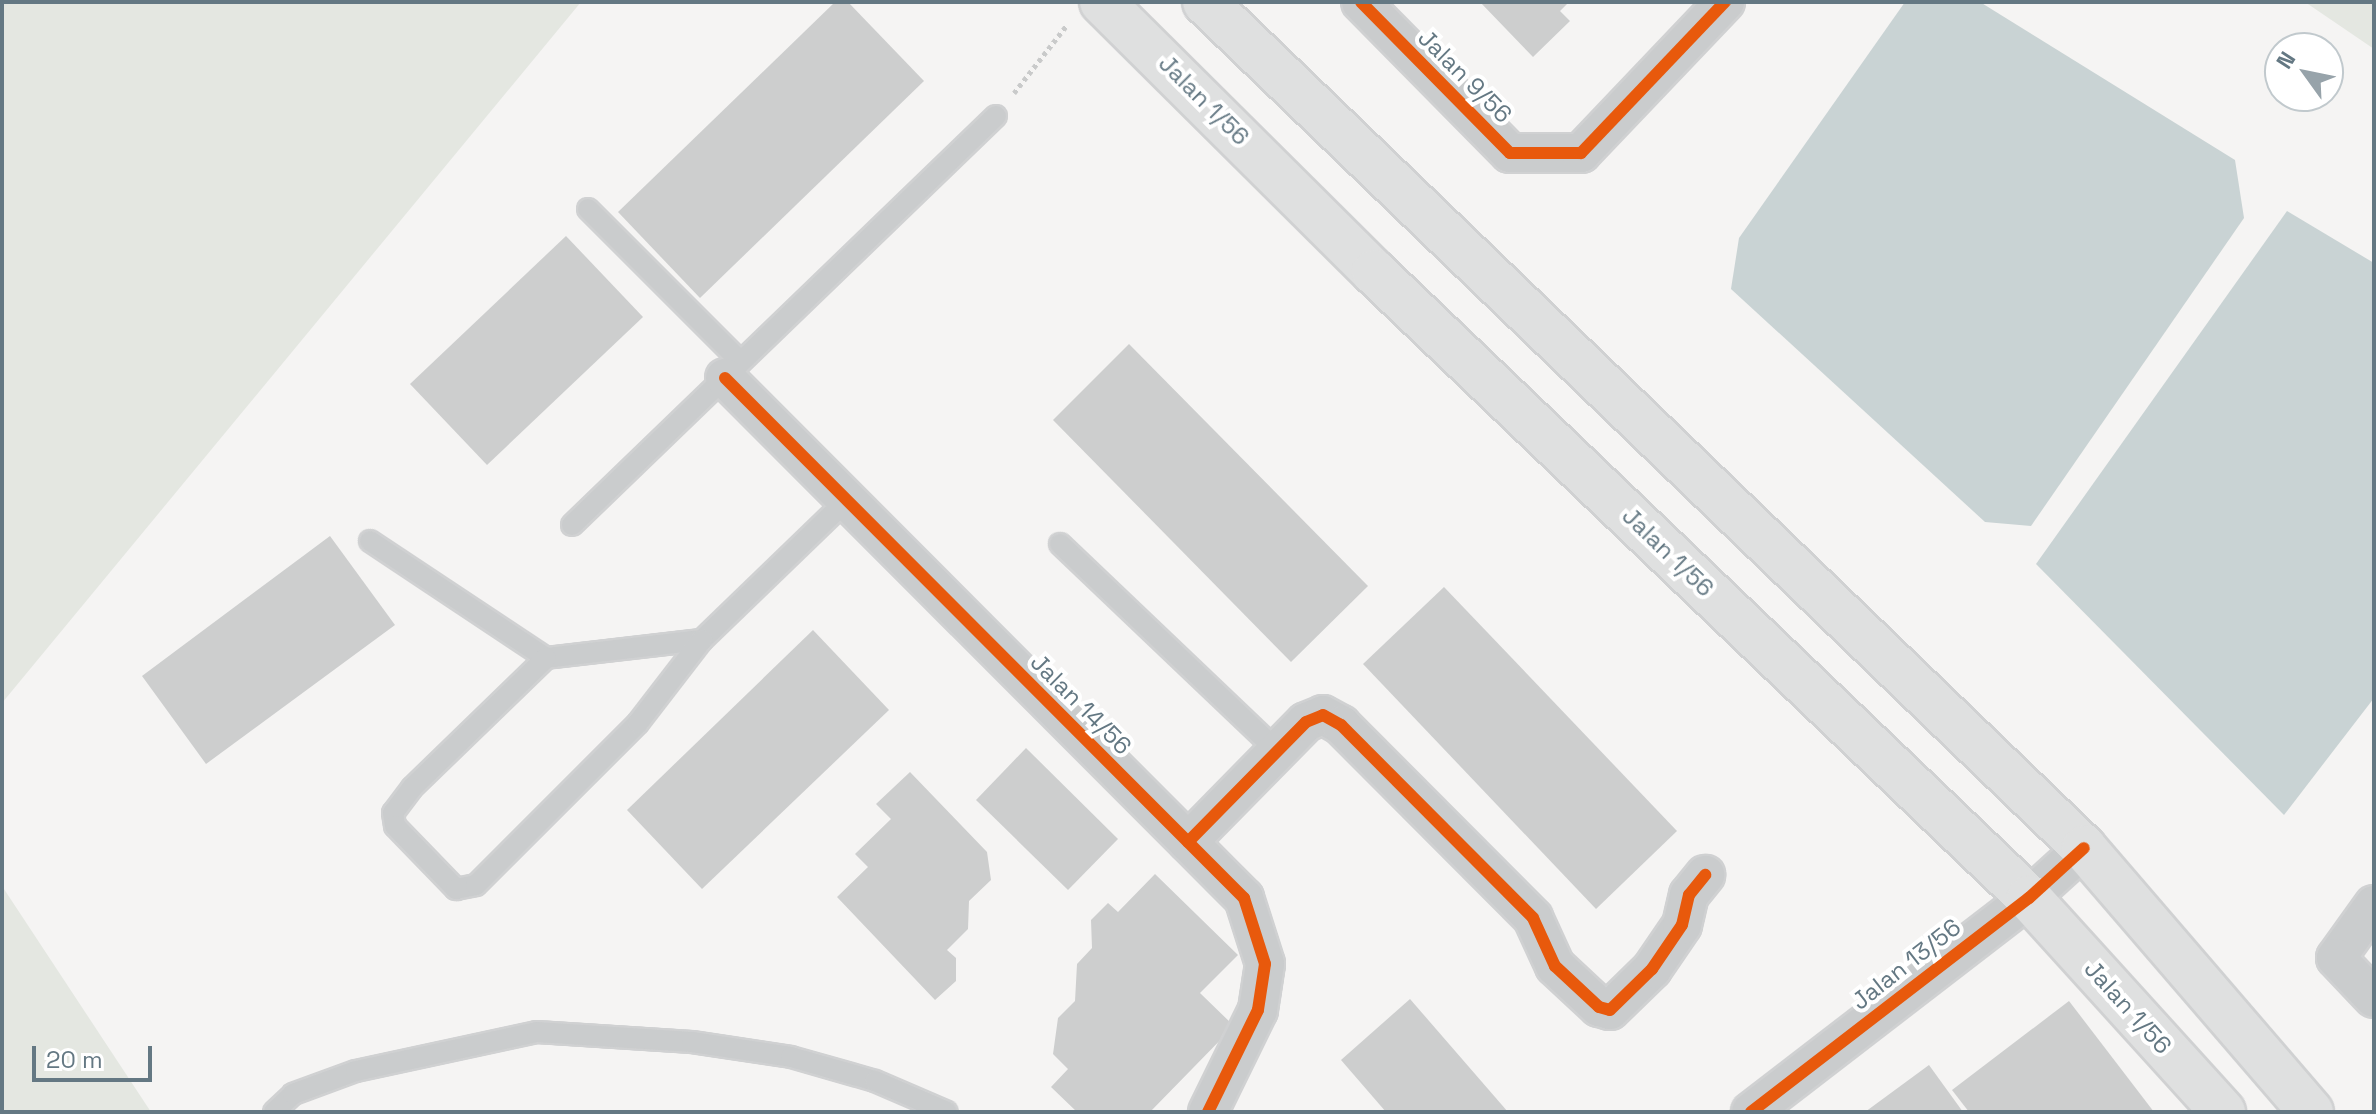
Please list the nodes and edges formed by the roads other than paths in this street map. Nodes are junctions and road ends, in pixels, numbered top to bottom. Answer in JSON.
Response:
{"nodes":[{"id":1,"x":1205,"y":2,"type":"edge"},
{"id":2,"x":1361,"y":2,"type":"edge"},
{"id":3,"x":1725,"y":2,"type":"edge"},
{"id":4,"x":1089,"y":8,"type":"edge"},
{"id":5,"x":996,"y":116,"type":"road end"},
{"id":6,"x":588,"y":209,"type":"dead end"},
{"id":7,"x":733,"y":370,"type":"junction"},
{"id":8,"x":847,"y":500,"type":"junction"},
{"id":9,"x":572,"y":525,"type":"dead end"},
{"id":10,"x":370,"y":541,"type":"dead end"},
{"id":11,"x":1060,"y":544,"type":"dead end"},
{"id":12,"x":702,"y":640,"type":"junction"},
{"id":13,"x":546,"y":658,"type":"junction"},
{"id":14,"x":1277,"y":751,"type":"junction"},
{"id":15,"x":1188,"y":842,"type":"junction"},
{"id":16,"x":2084,"y":848,"type":"junction"},
{"id":17,"x":1705,"y":875,"type":"dead end"},
{"id":18,"x":2029,"y":898,"type":"junction"},
{"id":19,"x":2374,"y":905,"type":"edge"},
{"id":20,"x":2374,"y":998,"type":"edge"},
{"id":21,"x":274,"y":1112,"type":"edge"},
{"id":22,"x":947,"y":1112,"type":"edge"},
{"id":23,"x":1208,"y":1112,"type":"edge"},
{"id":24,"x":1751,"y":1112,"type":"edge"},
{"id":25,"x":2223,"y":1112,"type":"edge"},
{"id":26,"x":2311,"y":1112,"type":"edge"}],
"edges":[{"from":1,"to":16,"type":"main road"},
{"from":2,"to":3,"type":"street","name":"Jalan 9/56"},
{"from":4,"to":18,"type":"main road","name":"Jalan 1/56"},
{"from":5,"to":7,"type":"lane"},
{"from":6,"to":7,"type":"lane"},
{"from":7,"to":8,"type":"street","name":"Jalan 14/56"},
{"from":7,"to":9,"type":"lane"},
{"from":8,"to":12,"type":"lane"},
{"from":8,"to":15,"type":"street","name":"Jalan 14/56"},
{"from":10,"to":13,"type":"lane"},
{"from":11,"to":14,"type":"lane"},
{"from":12,"to":13,"type":"lane"},
{"from":12,"to":13,"type":"lane"},
{"from":14,"to":15,"type":"street"},
{"from":14,"to":17,"type":"street"},
{"from":15,"to":23,"type":"street","name":"Jalan 14/56"},
{"from":16,"to":18,"type":"street","name":"Jalan 13/56"},
{"from":16,"to":26,"type":"main road"},
{"from":18,"to":24,"type":"street","name":"Jalan 13/56"},
{"from":18,"to":25,"type":"main road","name":"Jalan 1/56"},
{"from":19,"to":20,"type":"street"},
{"from":21,"to":22,"type":"lane"}]}
